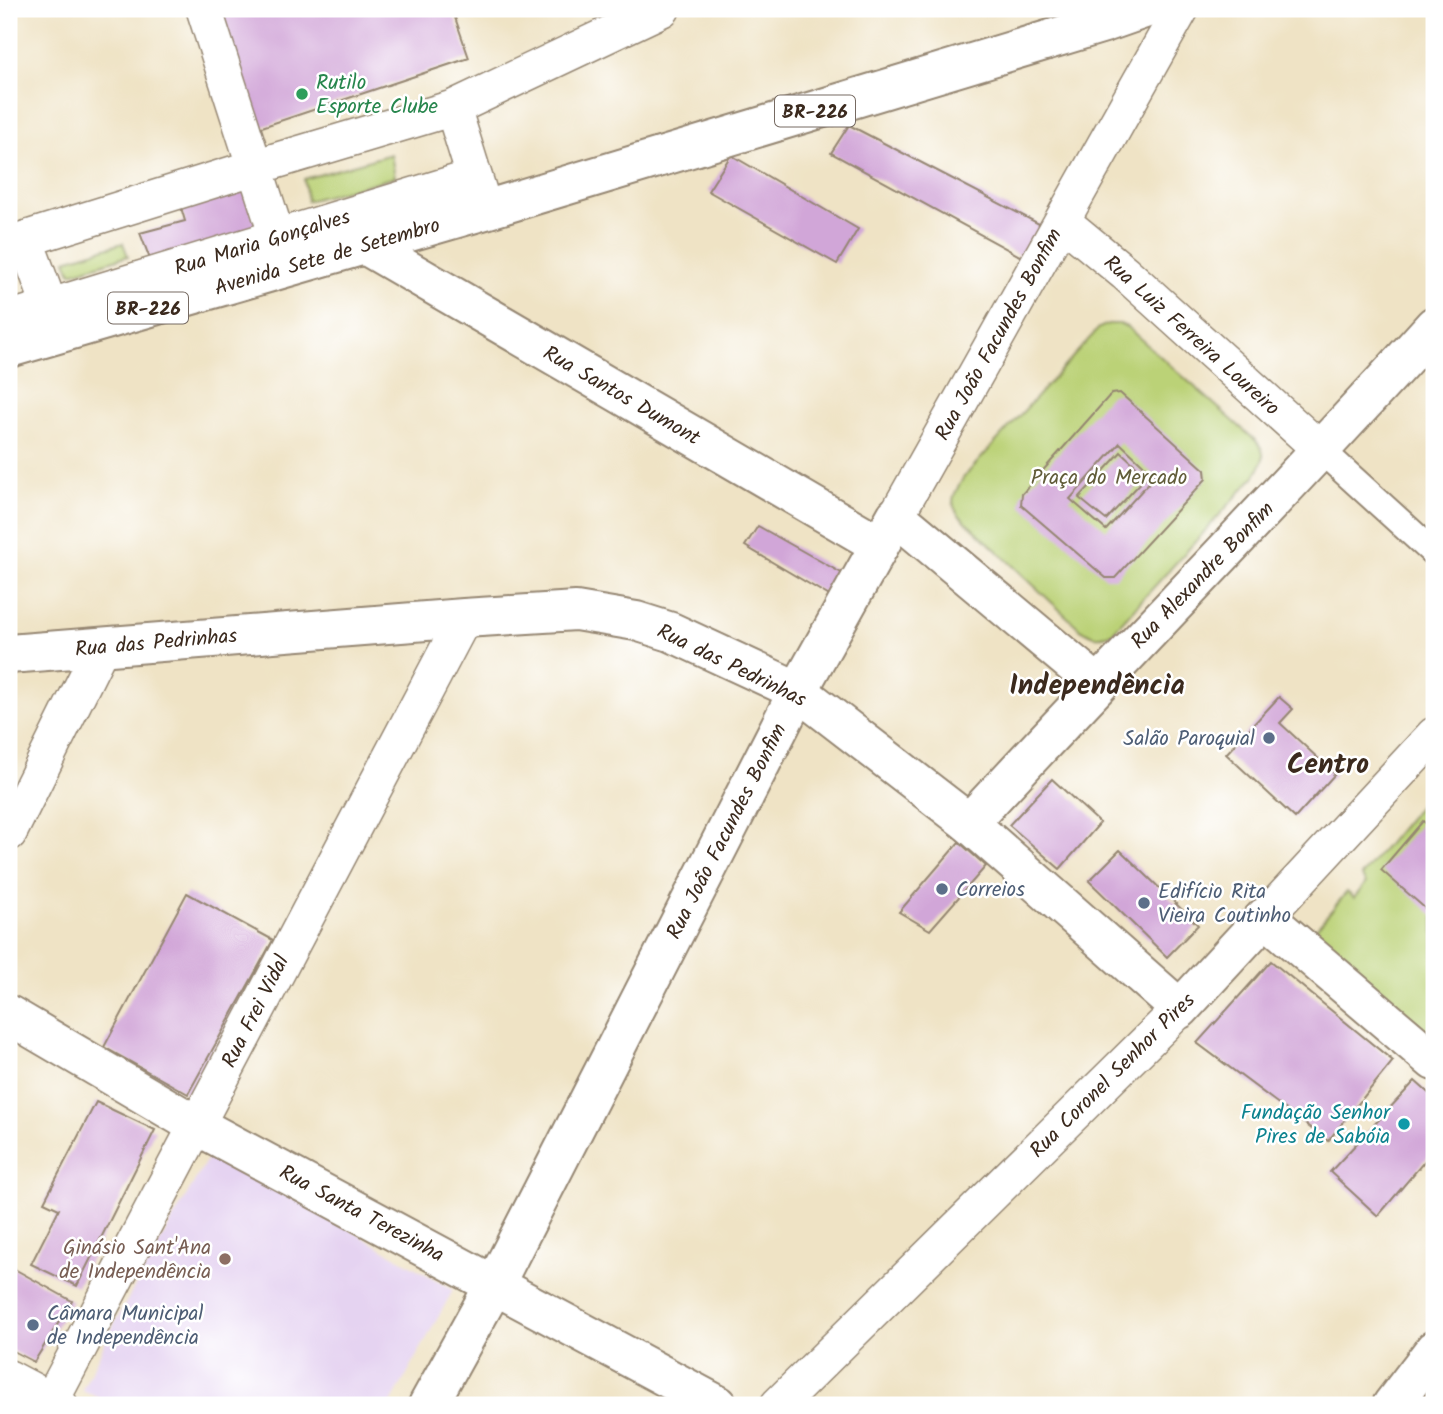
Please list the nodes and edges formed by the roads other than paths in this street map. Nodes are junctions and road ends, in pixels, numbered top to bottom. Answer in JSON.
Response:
{"nodes":[{"id":1,"x":204,"y":9,"type":"edge"},
{"id":2,"x":662,"y":9,"type":"edge"},
{"id":3,"x":1144,"y":9,"type":"edge"},
{"id":4,"x":1181,"y":9,"type":"edge"},
{"id":5,"x":1100,"y":16,"type":"edge"},
{"id":6,"x":453,"y":108,"type":"junction"},
{"id":7,"x":255,"y":167,"type":"junction"},
{"id":8,"x":479,"y":194,"type":"junction"},
{"id":9,"x":1062,"y":221,"type":"junction"},
{"id":10,"x":17,"y":241,"type":"edge"},
{"id":11,"x":365,"y":246,"type":"junction"},
{"id":12,"x":283,"y":252,"type":"junction"},
{"id":13,"x":50,"y":307,"type":"junction"},
{"id":14,"x":9,"y":319,"type":"edge"},
{"id":15,"x":1434,"y":326,"type":"edge"},
{"id":16,"x":9,"y":348,"type":"edge"},
{"id":17,"x":1316,"y":457,"type":"junction"},
{"id":18,"x":888,"y":530,"type":"junction"},
{"id":19,"x":1434,"y":553,"type":"edge"},
{"id":20,"x":464,"y":618,"type":"junction"},
{"id":21,"x":102,"y":646,"type":"junction"},
{"id":22,"x":9,"y":654,"type":"edge"},
{"id":23,"x":1097,"y":684,"type":"junction"},
{"id":24,"x":797,"y":691,"type":"junction"},
{"id":25,"x":1434,"y":735,"type":"edge"},
{"id":26,"x":969,"y":823,"type":"junction"},
{"id":27,"x":9,"y":833,"type":"edge"},
{"id":28,"x":1265,"y":917,"type":"junction"},
{"id":29,"x":1180,"y":1009,"type":"junction"},
{"id":30,"x":9,"y":1015,"type":"edge"},
{"id":31,"x":1434,"y":1061,"type":"edge"},
{"id":32,"x":196,"y":1125,"type":"junction"},
{"id":33,"x":495,"y":1284,"type":"junction"},
{"id":34,"x":1434,"y":1350,"type":"edge"},
{"id":35,"x":9,"y":1378,"type":"edge"},
{"id":36,"x":53,"y":1404,"type":"edge"},
{"id":37,"x":428,"y":1405,"type":"edge"},
{"id":38,"x":718,"y":1405,"type":"edge"},
{"id":39,"x":778,"y":1405,"type":"edge"},
{"id":40,"x":1392,"y":1405,"type":"edge"}],
"edges":[{"from":1,"to":7,"type":"street"},
{"from":2,"to":6,"type":"street"},
{"from":3,"to":5,"type":"main road","number":"BR-226"},
{"from":4,"to":9,"type":"street","name":"Rua João Facundes Bonfim"},
{"from":5,"to":8,"type":"main road","number":"BR-226"},
{"from":6,"to":7,"type":"street"},
{"from":6,"to":8,"type":"street"},
{"from":7,"to":10,"type":"street"},
{"from":7,"to":12,"type":"street"},
{"from":8,"to":11,"type":"main road","name":"Avenida Sete de Setembro","number":"BR-226"},
{"from":8,"to":12,"type":"street","name":"Rua Maria Gonçalves"},
{"from":9,"to":17,"type":"street","name":"Rua Luiz Ferreira Loureiro"},
{"from":9,"to":18,"type":"street","name":"Rua João Facundes Bonfim"},
{"from":10,"to":13,"type":"street"},
{"from":11,"to":12,"type":"main road","name":"Avenida Sete de Setembro","number":"BR-226"},
{"from":11,"to":18,"type":"main road","name":"Rua Santos Dumont"},
{"from":12,"to":13,"type":"street","name":"Rua Maria Gonçalves"},
{"from":12,"to":16,"type":"main road","name":"Avenida Sete de Setembro","number":"BR-226"},
{"from":13,"to":14,"type":"street","name":"Rua Maria Gonçalves"},
{"from":15,"to":17,"type":"main road","name":"Rua Alexandre Bonfim"},
{"from":17,"to":19,"type":"street"},
{"from":17,"to":23,"type":"main road","name":"Rua Alexandre Bonfim"},
{"from":18,"to":23,"type":"main road","name":"Rua Santos Dumont"},
{"from":18,"to":24,"type":"main road","name":"Rua João Facundes Bonfim"},
{"from":20,"to":21,"type":"main road","name":"Rua das Pedrinhas"},
{"from":20,"to":24,"type":"main road","name":"Rua das Pedrinhas"},
{"from":20,"to":32,"type":"street","name":"Rua Frei Vidal"},
{"from":21,"to":22,"type":"main road","name":"Rua das Pedrinhas"},
{"from":21,"to":27,"type":"street"},
{"from":23,"to":26,"type":"main road","name":"Rua Alexandre Bonfim"},
{"from":24,"to":26,"type":"main road","name":"Rua das Pedrinhas"},
{"from":24,"to":33,"type":"main road","name":"Rua João Facundes Bonfim"},
{"from":25,"to":28,"type":"street","name":"Rua Coronel Senhor Pires"},
{"from":26,"to":29,"type":"main road","name":"Rua das Pedrinhas"},
{"from":28,"to":29,"type":"main road","name":"Rua Coronel Senhor Pires"},
{"from":28,"to":31,"type":"main road"},
{"from":29,"to":39,"type":"street","name":"Rua Coronel Senhor Pires"},
{"from":30,"to":32,"type":"main road","name":"Rua Santa Terezinha"},
{"from":32,"to":33,"type":"main road","name":"Rua Santa Terezinha"},
{"from":32,"to":36,"type":"street","name":"Rua Frei Vidal"},
{"from":33,"to":37,"type":"main road","name":"Rua João Facundes Bonfim"},
{"from":33,"to":38,"type":"main road","name":"Rua Santa Terezinha"},
{"from":34,"to":40,"type":"main road"},
{"from":35,"to":36,"type":"street"}]}
